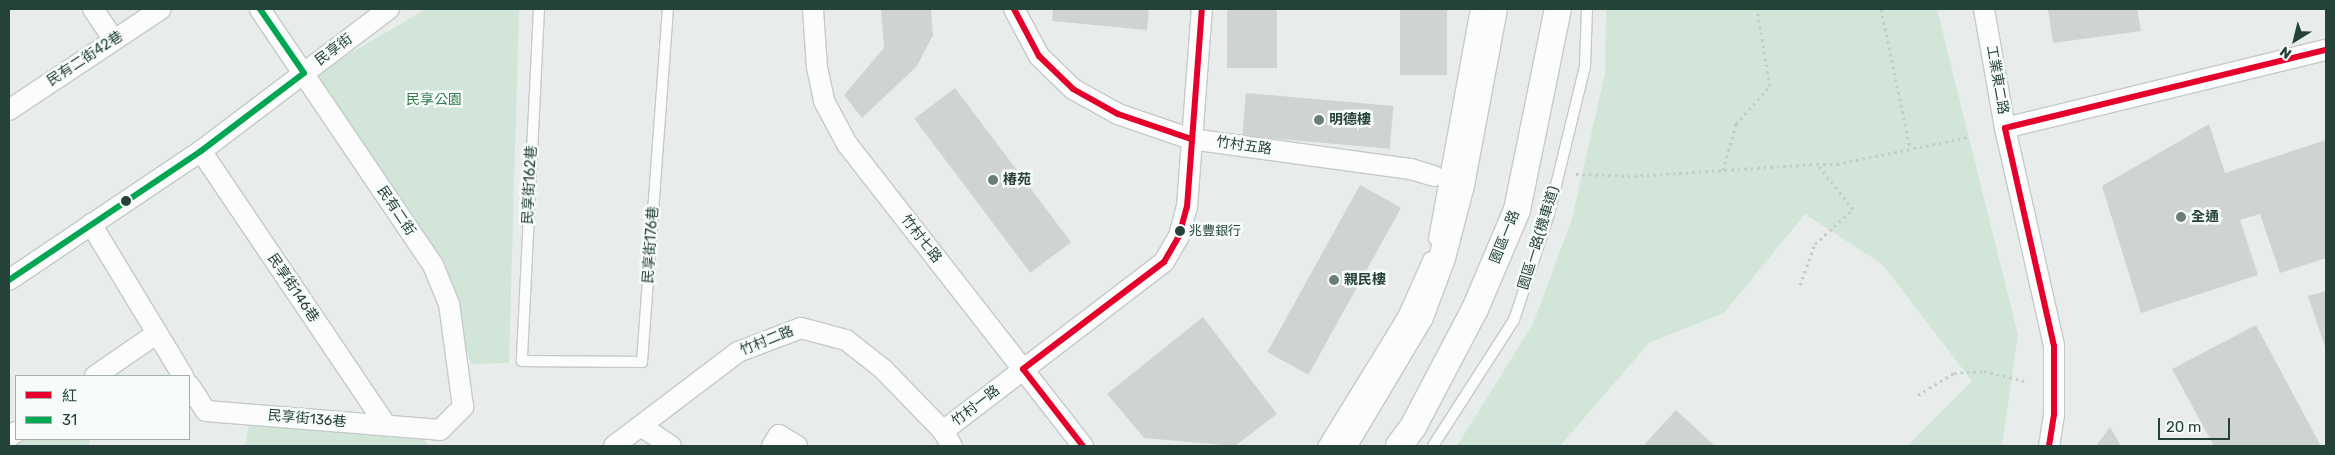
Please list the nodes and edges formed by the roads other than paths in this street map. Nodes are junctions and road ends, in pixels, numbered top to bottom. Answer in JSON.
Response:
{"nodes":[{"id":1,"x":93,"y":9,"type":"edge"},
{"id":2,"x":161,"y":9,"type":"edge"},
{"id":3,"x":260,"y":9,"type":"edge"},
{"id":4,"x":389,"y":9,"type":"edge"},
{"id":5,"x":539,"y":9,"type":"edge"},
{"id":6,"x":668,"y":9,"type":"edge"},
{"id":7,"x":814,"y":9,"type":"edge"},
{"id":8,"x":1014,"y":9,"type":"edge"},
{"id":9,"x":1202,"y":9,"type":"edge"},
{"id":10,"x":1476,"y":9,"type":"edge"},
{"id":11,"x":1494,"y":9,"type":"edge"},
{"id":12,"x":1558,"y":9,"type":"edge"},
{"id":13,"x":1587,"y":9,"type":"edge"},
{"id":14,"x":1984,"y":9,"type":"edge"},
{"id":15,"x":114,"y":40,"type":"junction"},
{"id":16,"x":2326,"y":50,"type":"edge"},
{"id":17,"x":304,"y":73,"type":"junction"},
{"id":18,"x":9,"y":110,"type":"edge"},
{"id":19,"x":2005,"y":128,"type":"junction"},
{"id":20,"x":1191,"y":139,"type":"junction"},
{"id":21,"x":201,"y":151,"type":"junction"},
{"id":22,"x":1434,"y":176,"type":"dead end"},
{"id":23,"x":91,"y":224,"type":"junction"},
{"id":24,"x":9,"y":280,"type":"edge"},
{"id":25,"x":156,"y":334,"type":"junction"},
{"id":26,"x":522,"y":361,"type":"joint"},
{"id":27,"x":1022,"y":369,"type":"junction"},
{"id":28,"x":96,"y":375,"type":"edge"},
{"id":29,"x":182,"y":375,"type":"edge"},
{"id":30,"x":190,"y":387,"type":"edge"},
{"id":31,"x":386,"y":425,"type":"junction"},
{"id":32,"x":641,"y":426,"type":"junction"},
{"id":33,"x":440,"y":430,"type":"joint"},
{"id":34,"x":948,"y":438,"type":"edge"},
{"id":35,"x":614,"y":446,"type":"edge"},
{"id":36,"x":671,"y":446,"type":"edge"},
{"id":37,"x":772,"y":446,"type":"edge"},
{"id":38,"x":797,"y":446,"type":"edge"},
{"id":39,"x":1083,"y":446,"type":"edge"},
{"id":40,"x":1322,"y":446,"type":"edge"},
{"id":41,"x":1343,"y":446,"type":"edge"},
{"id":42,"x":1399,"y":446,"type":"edge"},
{"id":43,"x":1433,"y":446,"type":"edge"},
{"id":44,"x":2049,"y":446,"type":"edge"}],
"edges":[{"from":1,"to":15,"type":"street"},
{"from":2,"to":15,"type":"street","name":"民有二街42巷"},
{"from":3,"to":17,"type":"street","name":"民有二街"},
{"from":4,"to":17,"type":"street","name":"民享街"},
{"from":5,"to":26,"type":"lane","name":"民享街162巷"},
{"from":6,"to":26,"type":"lane","name":"民享街176巷"},
{"from":7,"to":27,"type":"street","name":"竹村七路"},
{"from":8,"to":20,"type":"street","name":"竹村五路"},
{"from":9,"to":20,"type":"street","name":"竹村一路"},
{"from":10,"to":40,"type":"lane"},
{"from":11,"to":41,"type":"street"},
{"from":12,"to":42,"type":"street","name":"園區一路"},
{"from":13,"to":43,"type":"lane","name":"園區一路(機車道)"},
{"from":14,"to":19,"type":"street","name":"工業東二路"},
{"from":15,"to":18,"type":"street","name":"民有二街42巷"},
{"from":16,"to":19,"type":"street"},
{"from":17,"to":21,"type":"street","name":"民享街"},
{"from":17,"to":33,"type":"street","name":"民有二街"},
{"from":19,"to":44,"type":"street","name":"工業東二路"},
{"from":20,"to":22,"type":"street","name":"竹村五路"},
{"from":20,"to":27,"type":"street","name":"竹村一路"},
{"from":21,"to":23,"type":"street","name":"民享街"},
{"from":21,"to":31,"type":"street","name":"民享街146巷"},
{"from":23,"to":24,"type":"street","name":"民享街"},
{"from":23,"to":25,"type":"street"},
{"from":25,"to":28,"type":"street"},
{"from":25,"to":29,"type":"street"},
{"from":27,"to":34,"type":"street","name":"竹村一路"},
{"from":27,"to":39,"type":"street","name":"竹村七路"},
{"from":30,"to":31,"type":"street","name":"民享街136巷"},
{"from":31,"to":33,"type":"street","name":"民享街136巷"},
{"from":32,"to":34,"type":"street","name":"竹村二路"},
{"from":32,"to":35,"type":"street","name":"竹村二路"},
{"from":32,"to":36,"type":"street"},
{"from":37,"to":38,"type":"street"}]}
